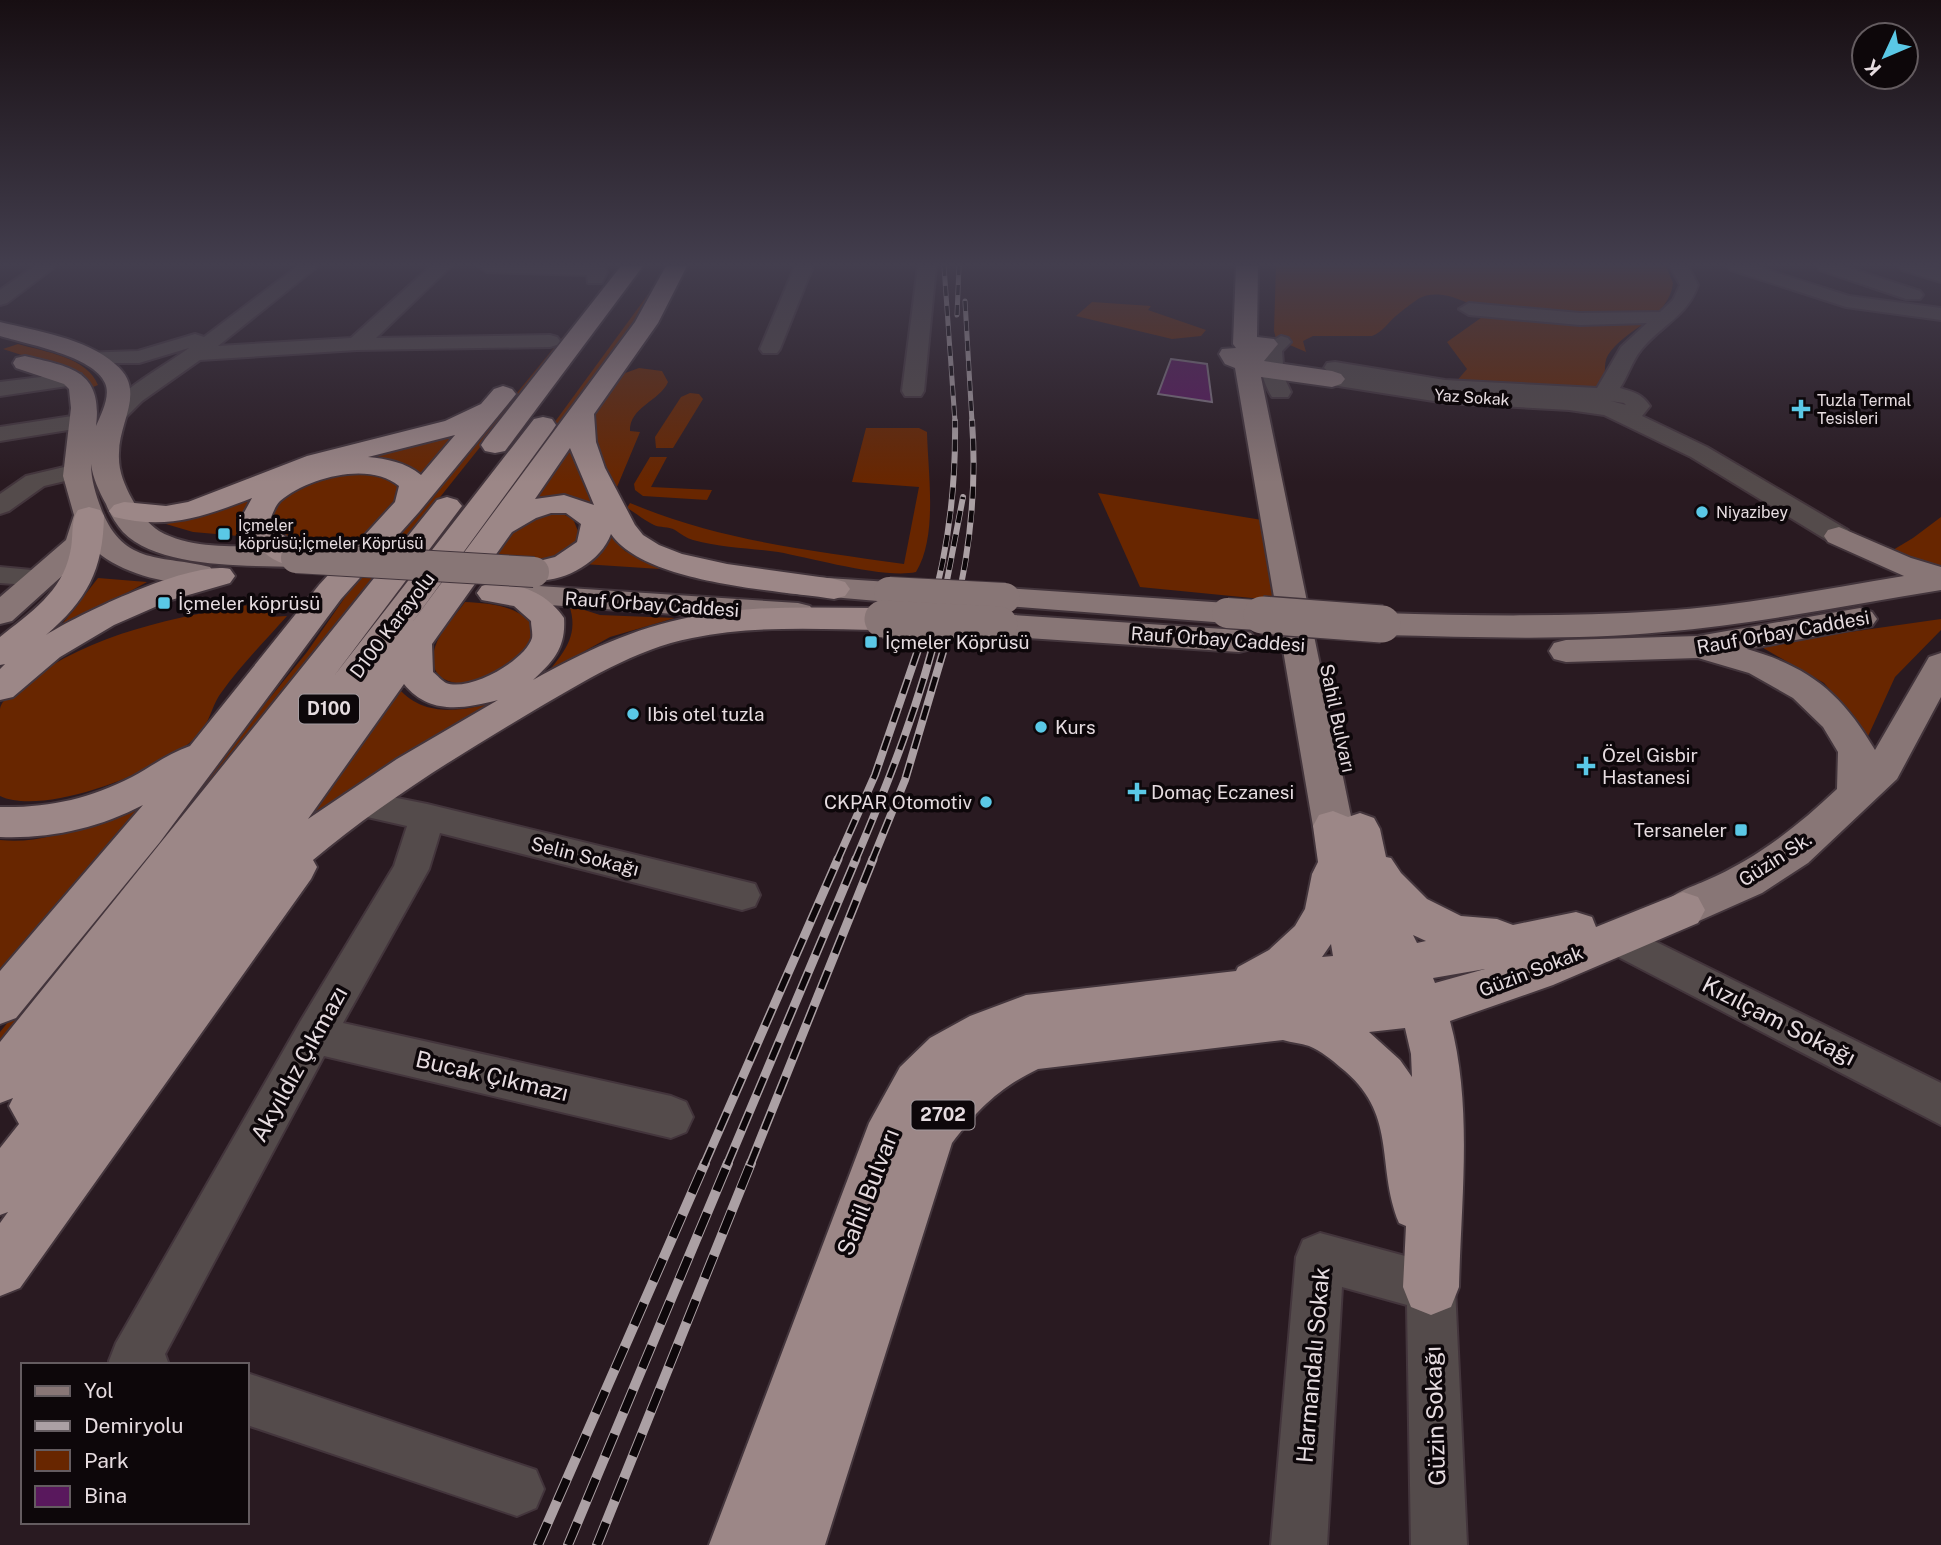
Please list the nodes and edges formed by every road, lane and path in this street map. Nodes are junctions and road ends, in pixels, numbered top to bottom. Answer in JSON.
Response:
{"nodes":[{"id":1,"x":200,"y":338,"type":"edge"},
{"id":2,"x":215,"y":338,"type":"edge"},
{"id":3,"x":363,"y":338,"type":"edge"},
{"id":4,"x":552,"y":338,"type":"edge"},
{"id":5,"x":577,"y":338,"type":"edge"},
{"id":6,"x":607,"y":338,"type":"edge"},
{"id":7,"x":634,"y":338,"type":"edge"},
{"id":8,"x":774,"y":338,"type":"edge"},
{"id":9,"x":919,"y":338,"type":"edge"},
{"id":10,"x":1245,"y":338,"type":"edge"},
{"id":11,"x":1269,"y":338,"type":"edge"},
{"id":12,"x":1641,"y":338,"type":"edge"},
{"id":13,"x":2,"y":341,"type":"edge"},
{"id":14,"x":550,"y":341,"type":"junction"},
{"id":15,"x":357,"y":344,"type":"junction"},
{"id":16,"x":770,"y":349,"type":"dead end"},
{"id":17,"x":195,"y":354,"type":"junction"},
{"id":18,"x":89,"y":357,"type":"junction"},
{"id":19,"x":1270,"y":363,"type":"junction"},
{"id":20,"x":1333,"y":374,"type":"junction"},
{"id":21,"x":1619,"y":374,"type":"junction"},
{"id":22,"x":73,"y":379,"type":"junction"},
{"id":23,"x":0,"y":389,"type":"edge"},
{"id":24,"x":913,"y":391,"type":"dead end"},
{"id":25,"x":1608,"y":402,"type":"junction"},
{"id":26,"x":1638,"y":403,"type":"junction"},
{"id":27,"x":495,"y":404,"type":"junction"},
{"id":28,"x":581,"y":414,"type":"junction"},
{"id":29,"x":98,"y":420,"type":"junction"},
{"id":30,"x":0,"y":434,"type":"edge"},
{"id":31,"x":1699,"y":452,"type":"junction"},
{"id":32,"x":77,"y":471,"type":"junction"},
{"id":33,"x":0,"y":506,"type":"edge"},
{"id":34,"x":409,"y":506,"type":"junction"},
{"id":35,"x":124,"y":511,"type":"junction"},
{"id":36,"x":89,"y":516,"type":"junction"},
{"id":37,"x":495,"y":534,"type":"junction"},
{"id":38,"x":1839,"y":536,"type":"junction"},
{"id":39,"x":291,"y":568,"type":"junction"},
{"id":40,"x":534,"y":572,"type":"junction"},
{"id":41,"x":0,"y":575,"type":"edge"},
{"id":42,"x":219,"y":576,"type":"junction"},
{"id":43,"x":43,"y":578,"type":"junction"},
{"id":44,"x":1941,"y":579,"type":"edge"},
{"id":45,"x":834,"y":589,"type":"junction"},
{"id":46,"x":493,"y":593,"type":"junction"},
{"id":47,"x":1821,"y":599,"type":"junction"},
{"id":48,"x":886,"y":606,"type":"junction"},
{"id":49,"x":1941,"y":607,"type":"edge"},
{"id":50,"x":0,"y":614,"type":"edge"},
{"id":51,"x":1385,"y":636,"type":"junction"},
{"id":52,"x":415,"y":642,"type":"junction"},
{"id":53,"x":1698,"y":647,"type":"junction"},
{"id":54,"x":0,"y":654,"type":"edge"},
{"id":55,"x":1941,"y":665,"type":"edge"},
{"id":56,"x":0,"y":688,"type":"edge"},
{"id":57,"x":216,"y":744,"type":"junction"},
{"id":58,"x":1857,"y":792,"type":"junction"},
{"id":59,"x":357,"y":803,"type":"junction"},
{"id":60,"x":427,"y":817,"type":"junction"},
{"id":61,"x":0,"y":822,"type":"edge"},
{"id":62,"x":1346,"y":828,"type":"junction"},
{"id":63,"x":742,"y":895,"type":"dead end"},
{"id":64,"x":1682,"y":910,"type":"joint"},
{"id":65,"x":1596,"y":934,"type":"junction"},
{"id":66,"x":196,"y":941,"type":"junction"},
{"id":67,"x":1390,"y":988,"type":"junction"},
{"id":68,"x":1222,"y":993,"type":"junction"},
{"id":69,"x":0,"y":1004,"type":"edge"},
{"id":70,"x":1265,"y":1022,"type":"junction"},
{"id":71,"x":314,"y":1035,"type":"junction"},
{"id":72,"x":0,"y":1080,"type":"edge"},
{"id":73,"x":1941,"y":1105,"type":"edge"},
{"id":74,"x":671,"y":1117,"type":"dead end"},
{"id":75,"x":0,"y":1153,"type":"edge"},
{"id":76,"x":0,"y":1189,"type":"edge"},
{"id":77,"x":0,"y":1268,"type":"edge"},
{"id":78,"x":1431,"y":1287,"type":"junction"},
{"id":79,"x":139,"y":1363,"type":"edge"},
{"id":80,"x":248,"y":1399,"type":"edge"},
{"id":81,"x":517,"y":1489,"type":"dead end"},
{"id":82,"x":741,"y":1545,"type":"edge"},
{"id":83,"x":793,"y":1545,"type":"edge"},
{"id":84,"x":1299,"y":1545,"type":"edge"},
{"id":85,"x":1439,"y":1545,"type":"edge"}],
"edges":[{"from":1,"to":18,"type":"street"},
{"from":2,"to":17,"type":"street"},
{"from":3,"to":15,"type":"street"},
{"from":4,"to":14,"type":"highway"},
{"from":5,"to":72,"type":"highway","name":"D100 Karayolu","number":"D100"},
{"from":6,"to":75,"type":"highway","name":"D100 Karayolu","number":"D100"},
{"from":7,"to":28,"type":"highway"},
{"from":8,"to":16,"type":"street"},
{"from":9,"to":24,"type":"street"},
{"from":10,"to":19,"type":"main road"},
{"from":11,"to":19,"type":"main road","name":"Sahil Bulvarı"},
{"from":12,"to":21,"type":"street"},
{"from":13,"to":18,"type":"main road"},
{"from":13,"to":22,"type":"main road"},
{"from":14,"to":15,"type":"street"},
{"from":14,"to":27,"type":"highway"},
{"from":15,"to":17,"type":"street"},
{"from":17,"to":29,"type":"street"},
{"from":18,"to":29,"type":"main road"},
{"from":19,"to":20,"type":"main road"},
{"from":19,"to":20,"type":"main road"},
{"from":19,"to":62,"type":"main road","name":"Sahil Bulvarı"},
{"from":19,"to":62,"type":"main road","name":"Sahil Bulvarı"},
{"from":20,"to":25,"type":"street","name":"Yaz Sokak"},
{"from":21,"to":25,"type":"street"},
{"from":21,"to":26,"type":"street"},
{"from":22,"to":23,"type":"street"},
{"from":22,"to":29,"type":"main road"},
{"from":25,"to":26,"type":"street"},
{"from":25,"to":31,"type":"street"},
{"from":26,"to":31,"type":"street"},
{"from":27,"to":34,"type":"highway"},
{"from":27,"to":35,"type":"highway"},
{"from":28,"to":37,"type":"highway"},
{"from":28,"to":45,"type":"highway"},
{"from":29,"to":30,"type":"street"},
{"from":29,"to":32,"type":"main road"},
{"from":29,"to":35,"type":"main road"},
{"from":31,"to":38,"type":"street"},
{"from":32,"to":33,"type":"street"},
{"from":32,"to":36,"type":"main road"},
{"from":34,"to":39,"type":"highway"},
{"from":34,"to":57,"type":"highway"},
{"from":35,"to":39,"type":"main road"},
{"from":36,"to":42,"type":"main road"},
{"from":36,"to":43,"type":"main road"},
{"from":36,"to":54,"type":"highway"},
{"from":37,"to":40,"type":"highway"},
{"from":37,"to":52,"type":"highway"},
{"from":38,"to":44,"type":"main road"},
{"from":38,"to":47,"type":"main road"},
{"from":39,"to":40,"type":"main road","bridge":true},
{"from":39,"to":42,"type":"main road"},
{"from":39,"to":46,"type":"main road"},
{"from":40,"to":45,"type":"main road","name":"Rauf Orbay Caddesi"},
{"from":41,"to":43,"type":"street"},
{"from":42,"to":56,"type":"highway"},
{"from":43,"to":50,"type":"main road"},
{"from":44,"to":47,"type":"main road","name":"Rauf Orbay Caddesi"},
{"from":45,"to":48,"type":"main road","name":"Rauf Orbay Caddesi"},
{"from":46,"to":48,"type":"main road","name":"Rauf Orbay Caddesi"},
{"from":46,"to":52,"type":"highway"},
{"from":47,"to":51,"type":"main road","name":"Rauf Orbay Caddesi"},
{"from":48,"to":51,"type":"main road","name":"Rauf Orbay Caddesi","bridge":true},
{"from":48,"to":59,"type":"highway"},
{"from":49,"to":53,"type":"main road","name":"Rauf Orbay Caddesi"},
{"from":51,"to":53,"type":"main road","name":"Rauf Orbay Caddesi"},
{"from":52,"to":66,"type":"highway"},
{"from":53,"to":58,"type":"main road"},
{"from":55,"to":58,"type":"main road"},
{"from":57,"to":61,"type":"highway"},
{"from":57,"to":69,"type":"highway"},
{"from":58,"to":64,"type":"main road","name":"Güzin Sk."},
{"from":59,"to":60,"type":"street"},
{"from":59,"to":66,"type":"highway"},
{"from":59,"to":77,"type":"highway"},
{"from":60,"to":63,"type":"street","name":"Selin Sokağı"},
{"from":60,"to":71,"type":"street","name":"Akyıldız Çıkmazı"},
{"from":62,"to":65,"type":"highway"},
{"from":62,"to":67,"type":"highway","name":"Sahil Bulvarı"},
{"from":62,"to":68,"type":"highway"},
{"from":64,"to":65,"type":"highway","name":"Güzin Sokak"},
{"from":65,"to":67,"type":"highway","name":"Güzin Sokak"},
{"from":65,"to":73,"type":"street","name":"Kızılçam Sokağı"},
{"from":66,"to":76,"type":"highway"},
{"from":67,"to":68,"type":"highway","name":"Sahil Bulvarı","number":"2702"},
{"from":67,"to":70,"type":"highway","name":"Sahil Bulvarı","number":"2702"},
{"from":67,"to":78,"type":"highway"},
{"from":68,"to":82,"type":"highway","name":"Sahil Bulvarı","number":"2702"},
{"from":70,"to":78,"type":"highway"},
{"from":70,"to":83,"type":"highway","name":"Sahil Bulvarı","number":"2702"},
{"from":71,"to":74,"type":"street","name":"Bucak Çıkmazı"},
{"from":71,"to":79,"type":"street","name":"Akyıldız Çıkmazı"},
{"from":78,"to":84,"type":"street","name":"Harmandalı Sokak"},
{"from":78,"to":85,"type":"street","name":"Güzin Sokağı"},
{"from":80,"to":81,"type":"street"}]}
